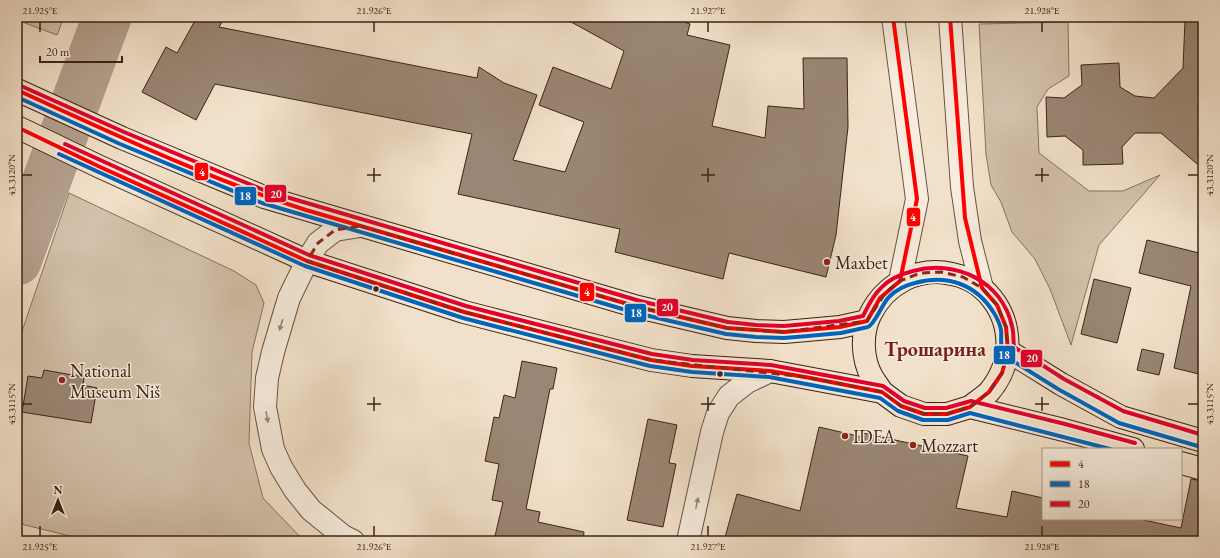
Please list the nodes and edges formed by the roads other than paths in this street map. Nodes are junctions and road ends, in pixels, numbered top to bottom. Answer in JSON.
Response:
{"nodes":[{"id":1,"x":893,"y":17,"type":"edge"},
{"id":2,"x":950,"y":17,"type":"edge"},
{"id":3,"x":17,"y":90,"type":"edge"},
{"id":4,"x":22,"y":129,"type":"edge"},
{"id":5,"x":360,"y":226,"type":"junction"},
{"id":6,"x":307,"y":260,"type":"junction"},
{"id":7,"x":900,"y":281,"type":"junction"},
{"id":8,"x":982,"y":288,"type":"junction"},
{"id":9,"x":867,"y":321,"type":"junction"},
{"id":10,"x":1008,"y":351,"type":"junction"},
{"id":11,"x":770,"y":371,"type":"junction"},
{"id":12,"x":882,"y":392,"type":"junction"},
{"id":13,"x":970,"y":407,"type":"junction"},
{"id":14,"x":1203,"y":441,"type":"edge"},
{"id":15,"x":1129,"y":448,"type":"edge"},
{"id":16,"x":1182,"y":463,"type":"edge"},
{"id":17,"x":1203,"y":469,"type":"edge"},
{"id":18,"x":353,"y":541,"type":"edge"},
{"id":19,"x":688,"y":541,"type":"edge"}],
"edges":[{"from":1,"to":7,"type":"street"},
{"from":2,"to":8,"type":"street"},
{"from":3,"to":5,"type":"main road"},
{"from":4,"to":6,"type":"main road"},
{"from":5,"to":6,"type":"street"},
{"from":5,"to":9,"type":"main road"},
{"from":6,"to":11,"type":"main road"},
{"from":6,"to":18,"type":"street","one_way":true},
{"from":7,"to":8,"type":"main road"},
{"from":7,"to":9,"type":"main road"},
{"from":8,"to":10,"type":"main road"},
{"from":9,"to":12,"type":"main road"},
{"from":10,"to":13,"type":"main road"},
{"from":10,"to":14,"type":"main road"},
{"from":11,"to":12,"type":"main road"},
{"from":19,"to":11,"type":"street","one_way":true},
{"from":12,"to":13,"type":"main road"},
{"from":13,"to":15,"type":"main road"},
{"from":16,"to":17,"type":"main road"}]}
